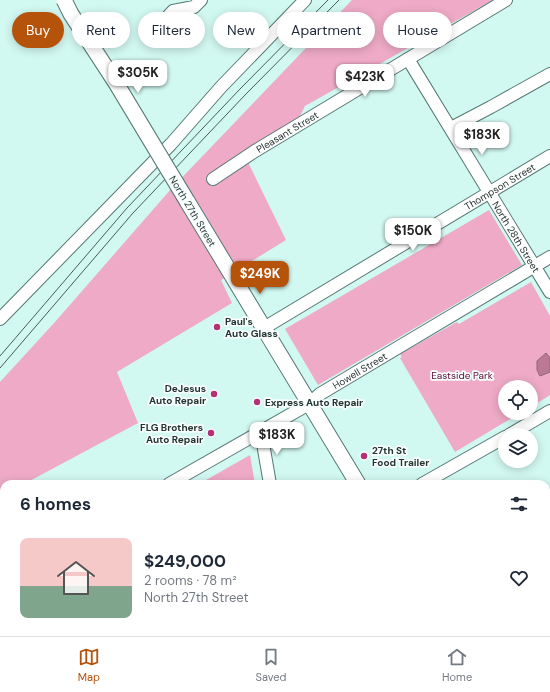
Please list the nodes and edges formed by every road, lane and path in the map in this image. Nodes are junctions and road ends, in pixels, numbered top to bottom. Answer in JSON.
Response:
{"nodes":[{"id":1,"x":64,"y":0,"type":"edge"},
{"id":2,"x":201,"y":0,"type":"edge"},
{"id":3,"x":305,"y":0,"type":"edge"},
{"id":4,"x":506,"y":0,"type":"edge"},
{"id":5,"x":173,"y":12,"type":"edge"},
{"id":6,"x":408,"y":59,"type":"junction"},
{"id":7,"x":550,"y":74,"type":"edge"},
{"id":8,"x":451,"y":128,"type":"junction"},
{"id":9,"x":550,"y":156,"type":"edge"},
{"id":10,"x":213,"y":179,"type":"dead end"},
{"id":11,"x":489,"y":192,"type":"junction"},
{"id":12,"x":550,"y":257,"type":"edge"},
{"id":13,"x":534,"y":266,"type":"junction"},
{"id":14,"x":550,"y":292,"type":"edge"},
{"id":15,"x":0,"y":319,"type":"edge"},
{"id":16,"x":264,"y":328,"type":"junction"},
{"id":17,"x":309,"y":404,"type":"junction"},
{"id":18,"x":550,"y":412,"type":"edge"},
{"id":19,"x":521,"y":428,"type":"edge"},
{"id":20,"x":261,"y":432,"type":"junction"},
{"id":21,"x":498,"y":441,"type":"edge"},
{"id":22,"x":176,"y":480,"type":"edge"},
{"id":23,"x":269,"y":480,"type":"edge"},
{"id":24,"x":356,"y":480,"type":"edge"},
{"id":25,"x":429,"y":480,"type":"edge"}],
"edges":[{"from":1,"to":16,"type":"main road","name":"North 27th Street","bridge":true},
{"from":2,"to":5,"type":"street"},
{"from":3,"to":15,"type":"street"},
{"from":4,"to":6,"type":"street","name":"Pleasant Street"},
{"from":6,"to":8,"type":"street","name":"North 28th Street"},
{"from":6,"to":10,"type":"street","name":"Pleasant Street"},
{"from":7,"to":8,"type":"street"},
{"from":8,"to":11,"type":"street","name":"North 28th Street"},
{"from":9,"to":11,"type":"street","name":"Thompson Street"},
{"from":11,"to":13,"type":"street","name":"North 28th Street"},
{"from":11,"to":16,"type":"street","name":"Thompson Street"},
{"from":12,"to":13,"type":"street","name":"Howell Street"},
{"from":13,"to":14,"type":"street","name":"North 28th Street"},
{"from":13,"to":17,"type":"street","name":"Howell Street"},
{"from":16,"to":17,"type":"main road","name":"North 27th Street"},
{"from":17,"to":20,"type":"street","name":"Howell Street"},
{"from":17,"to":24,"type":"main road","name":"North 27th Street"},
{"from":18,"to":19,"type":"street"},
{"from":20,"to":22,"type":"street","name":"Howell Street"},
{"from":20,"to":23,"type":"street"},
{"from":21,"to":25,"type":"street"}]}
